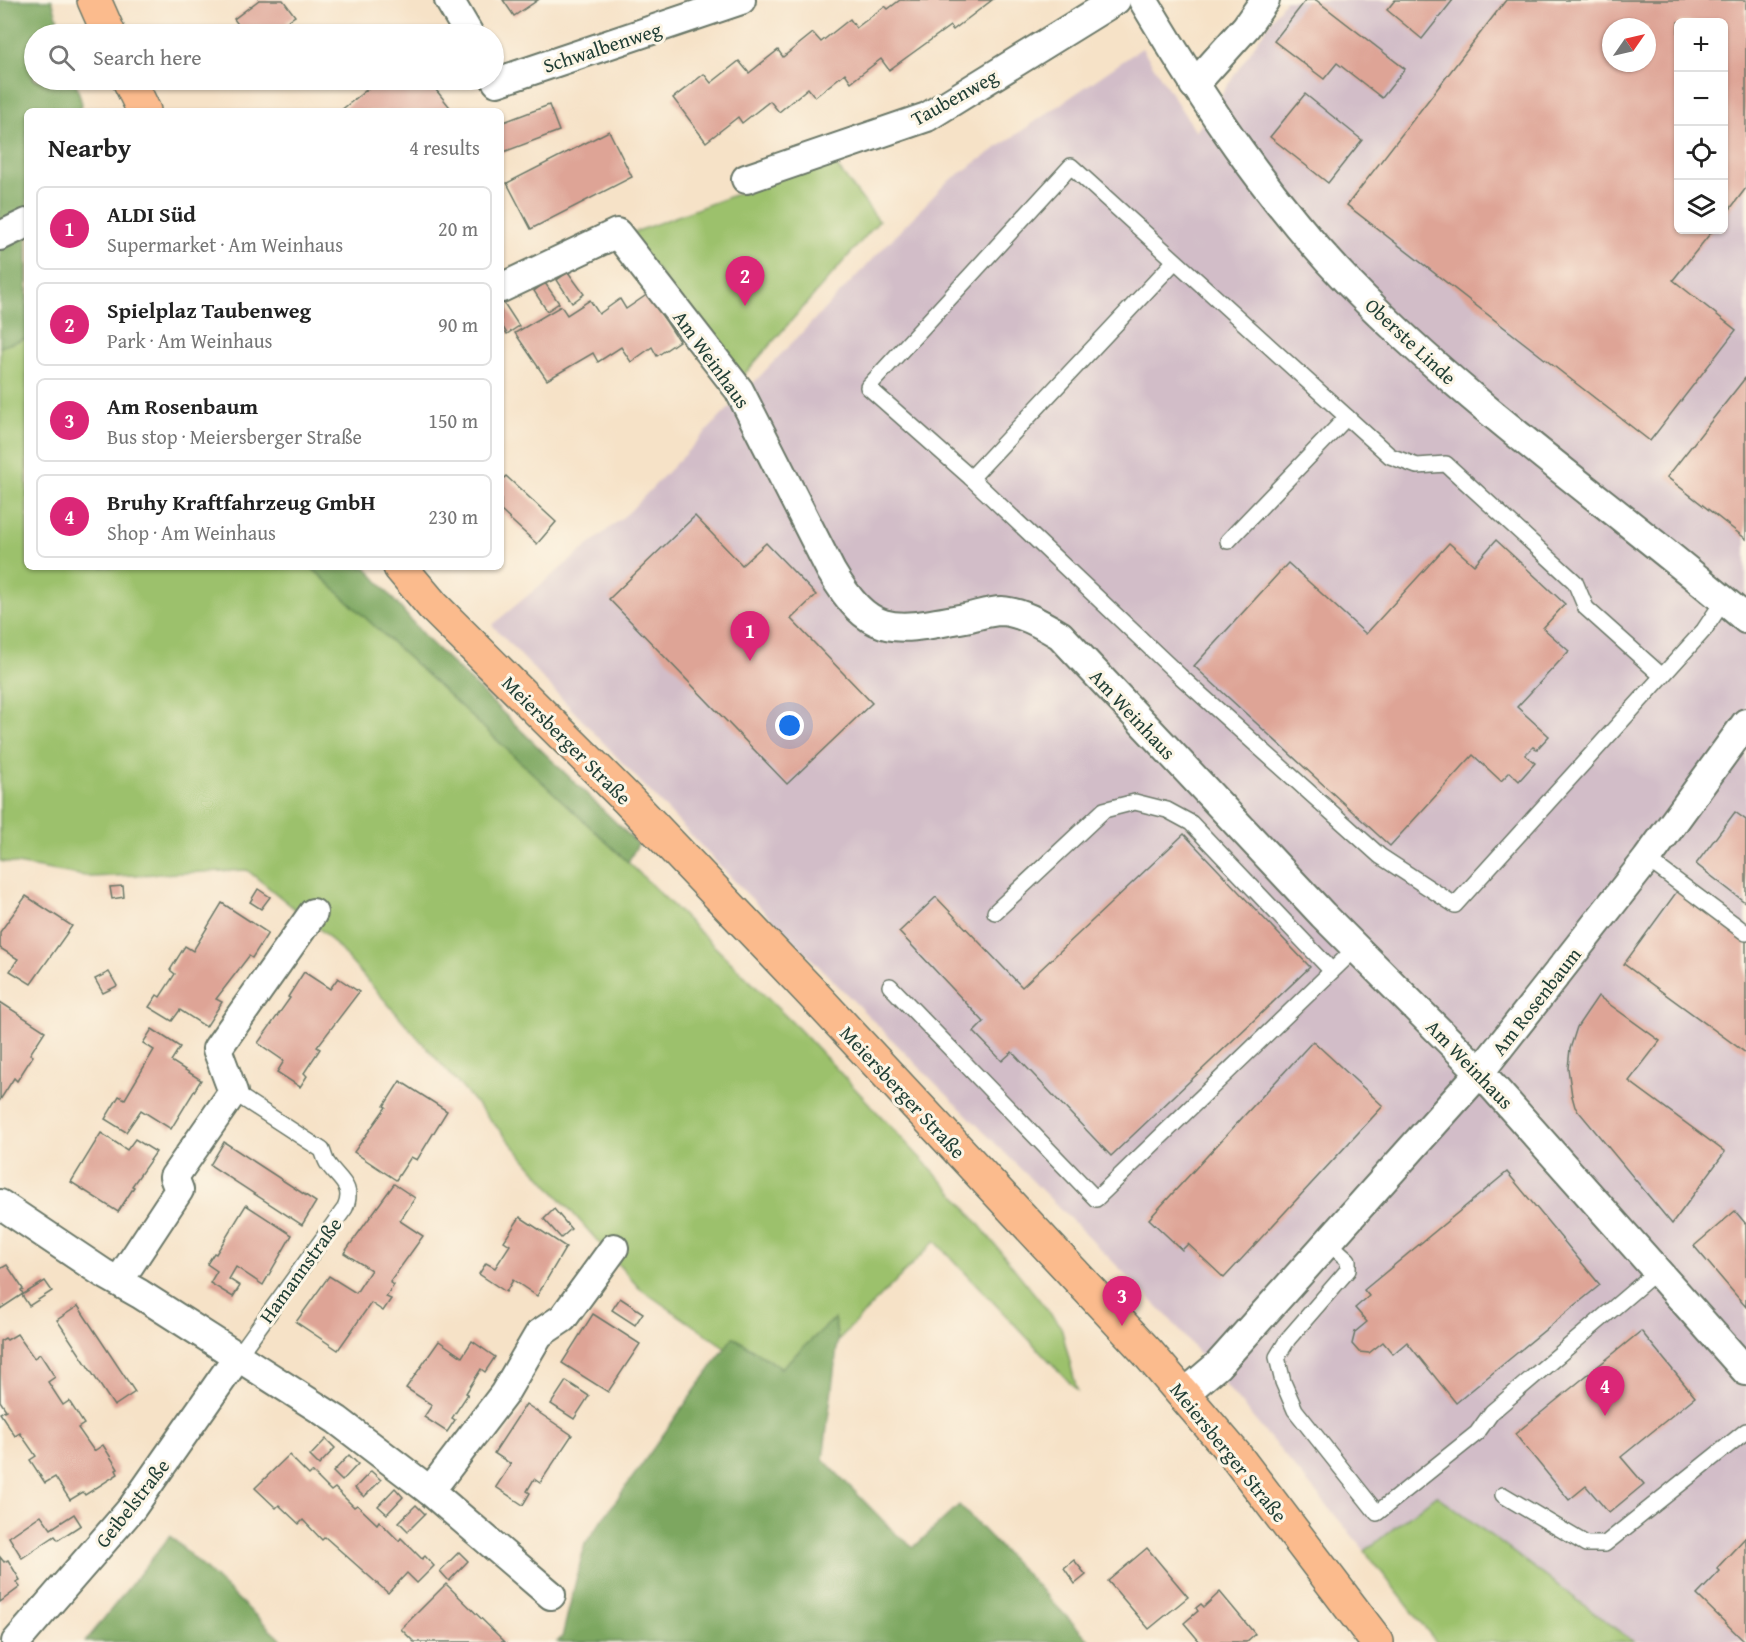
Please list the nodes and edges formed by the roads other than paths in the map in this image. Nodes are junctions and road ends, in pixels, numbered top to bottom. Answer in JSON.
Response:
{"nodes":[{"id":1,"x":94,"y":0,"type":"edge"},
{"id":2,"x":449,"y":0,"type":"edge"},
{"id":3,"x":741,"y":0,"type":"edge"},
{"id":4,"x":1116,"y":0,"type":"edge"},
{"id":5,"x":1143,"y":0,"type":"edge"},
{"id":6,"x":1265,"y":0,"type":"edge"},
{"id":7,"x":105,"y":24,"type":"edge"},
{"id":8,"x":463,"y":24,"type":"edge"},
{"id":9,"x":504,"y":76,"type":"edge"},
{"id":10,"x":1194,"y":85,"type":"junction"},
{"id":11,"x":134,"y":90,"type":"edge"},
{"id":12,"x":143,"y":108,"type":"edge"},
{"id":13,"x":746,"y":179,"type":"dead end"},
{"id":14,"x":24,"y":224,"type":"edge"},
{"id":15,"x":0,"y":236,"type":"edge"},
{"id":16,"x":1174,"y":262,"type":"junction"},
{"id":17,"x":504,"y":287,"type":"edge"},
{"id":18,"x":1347,"y":417,"type":"junction"},
{"id":19,"x":971,"y":478,"type":"junction"},
{"id":20,"x":1228,"y":541,"type":"dead end"},
{"id":21,"x":403,"y":570,"type":"edge"},
{"id":22,"x":1724,"y":600,"type":"junction"},
{"id":23,"x":1746,"y":619,"type":"edge"},
{"id":24,"x":1662,"y":676,"type":"junction"},
{"id":25,"x":1746,"y":723,"type":"edge"},
{"id":26,"x":1647,"y":860,"type":"junction"},
{"id":27,"x":995,"y":912,"type":"dead end"},
{"id":28,"x":313,"y":913,"type":"dead end"},
{"id":29,"x":1746,"y":933,"type":"edge"},
{"id":30,"x":1356,"y":948,"type":"junction"},
{"id":31,"x":1332,"y":970,"type":"junction"},
{"id":32,"x":890,"y":986,"type":"dead end"},
{"id":33,"x":1480,"y":1072,"type":"junction"},
{"id":34,"x":233,"y":1092,"type":"junction"},
{"id":35,"x":0,"y":1204,"type":"edge"},
{"id":36,"x":1328,"y":1242,"type":"junction"},
{"id":37,"x":614,"y":1248,"type":"dead end"},
{"id":38,"x":1657,"y":1271,"type":"junction"},
{"id":39,"x":119,"y":1281,"type":"junction"},
{"id":40,"x":238,"y":1356,"type":"junction"},
{"id":41,"x":1746,"y":1371,"type":"edge"},
{"id":42,"x":1184,"y":1394,"type":"junction"},
{"id":43,"x":1746,"y":1431,"type":"edge"},
{"id":44,"x":430,"y":1491,"type":"junction"},
{"id":45,"x":1503,"y":1495,"type":"dead end"},
{"id":46,"x":551,"y":1595,"type":"dead end"},
{"id":47,"x":16,"y":1642,"type":"edge"},
{"id":48,"x":1377,"y":1642,"type":"edge"}],
"edges":[{"from":1,"to":7,"type":"main road"},
{"from":2,"to":8,"type":"street"},
{"from":3,"to":9,"type":"street","name":"Schwalbenweg"},
{"from":4,"to":13,"type":"street","name":"Taubenweg"},
{"from":5,"to":10,"type":"street","name":"Oberste Linde"},
{"from":6,"to":10,"type":"street"},
{"from":10,"to":22,"type":"street","name":"Oberste Linde"},
{"from":11,"to":12,"type":"main road"},
{"from":14,"to":15,"type":"street"},
{"from":16,"to":18,"type":"lane"},
{"from":16,"to":19,"type":"lane"},
{"from":16,"to":19,"type":"lane"},
{"from":17,"to":30,"type":"street","name":"Am Weinhaus"},
{"from":18,"to":20,"type":"lane"},
{"from":18,"to":24,"type":"lane"},
{"from":19,"to":24,"type":"lane"},
{"from":21,"to":42,"type":"main road","name":"Meiersberger Straße"},
{"from":22,"to":23,"type":"street","name":"Oberste Linde"},
{"from":22,"to":24,"type":"lane"},
{"from":25,"to":26,"type":"street","name":"Am Rosenbaum"},
{"from":26,"to":29,"type":"lane"},
{"from":26,"to":33,"type":"street","name":"Am Rosenbaum"},
{"from":27,"to":31,"type":"lane"},
{"from":28,"to":34,"type":"street"},
{"from":30,"to":31,"type":"lane"},
{"from":30,"to":33,"type":"street","name":"Am Weinhaus"},
{"from":31,"to":32,"type":"lane"},
{"from":33,"to":36,"type":"street","name":"Am Rosenbaum"},
{"from":33,"to":38,"type":"street","name":"Am Weinhaus"},
{"from":34,"to":39,"type":"street"},
{"from":34,"to":40,"type":"lane","name":"Hamannstraße"},
{"from":35,"to":39,"type":"street"},
{"from":36,"to":38,"type":"lane"},
{"from":36,"to":42,"type":"street","name":"Am Rosenbaum"},
{"from":37,"to":44,"type":"street"},
{"from":38,"to":41,"type":"street","name":"Am Weinhaus"},
{"from":39,"to":40,"type":"street"},
{"from":40,"to":44,"type":"street"},
{"from":40,"to":47,"type":"street","name":"Geibelstraße"},
{"from":42,"to":48,"type":"main road","name":"Meiersberger Straße"},
{"from":43,"to":45,"type":"lane"},
{"from":44,"to":46,"type":"street"}]}
